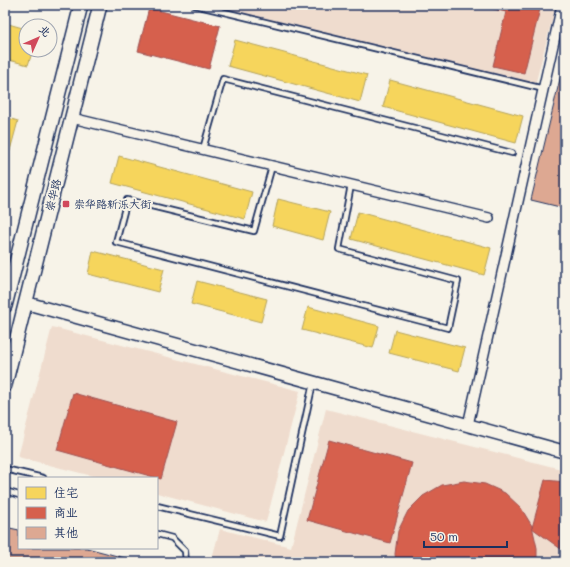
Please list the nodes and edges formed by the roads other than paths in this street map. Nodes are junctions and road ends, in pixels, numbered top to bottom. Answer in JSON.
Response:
{"nodes":[{"id":1,"x":81,"y":5,"type":"edge"},
{"id":2,"x":100,"y":5,"type":"edge"},
{"id":3,"x":195,"y":5,"type":"edge"},
{"id":4,"x":562,"y":5,"type":"edge"},
{"id":5,"x":544,"y":89,"type":"junction"},
{"id":6,"x":72,"y":118,"type":"junction"},
{"id":7,"x":203,"y":149,"type":"junction"},
{"id":8,"x":512,"y":153,"type":"dead end"},
{"id":9,"x":272,"y":166,"type":"junction"},
{"id":10,"x":351,"y":185,"type":"junction"},
{"id":11,"x":489,"y":218,"type":"dead end"},
{"id":12,"x":26,"y":303,"type":"junction"},
{"id":13,"x":5,"y":306,"type":"edge"},
{"id":14,"x":314,"y":383,"type":"junction"},
{"id":15,"x":5,"y":385,"type":"edge"},
{"id":16,"x":468,"y":425,"type":"junction"},
{"id":17,"x":565,"y":452,"type":"edge"},
{"id":18,"x":5,"y":468,"type":"edge"},
{"id":19,"x":40,"y":477,"type":"edge"},
{"id":20,"x":5,"y":491,"type":"edge"},
{"id":21,"x":18,"y":495,"type":"edge"},
{"id":22,"x":158,"y":506,"type":"edge"},
{"id":23,"x":158,"y":534,"type":"edge"},
{"id":24,"x":186,"y":562,"type":"edge"}],
"edges":[{"from":1,"to":13,"type":"main road","name":"崇华路"},
{"from":2,"to":6,"type":"main road","name":"崇华路"},
{"from":3,"to":5,"type":"lane"},
{"from":4,"to":5,"type":"street"},
{"from":5,"to":16,"type":"street"},
{"from":6,"to":7,"type":"street"},
{"from":6,"to":12,"type":"main road","name":"崇华路"},
{"from":7,"to":8,"type":"lane"},
{"from":7,"to":9,"type":"street"},
{"from":9,"to":10,"type":"street"},
{"from":9,"to":10,"type":"lane"},
{"from":10,"to":11,"type":"street"},
{"from":12,"to":14,"type":"street"},
{"from":12,"to":15,"type":"main road","name":"崇华路"},
{"from":14,"to":16,"type":"street"},
{"from":14,"to":22,"type":"lane"},
{"from":16,"to":17,"type":"street"},
{"from":18,"to":19,"type":"lane"},
{"from":20,"to":21,"type":"lane"},
{"from":23,"to":24,"type":"lane"}]}
